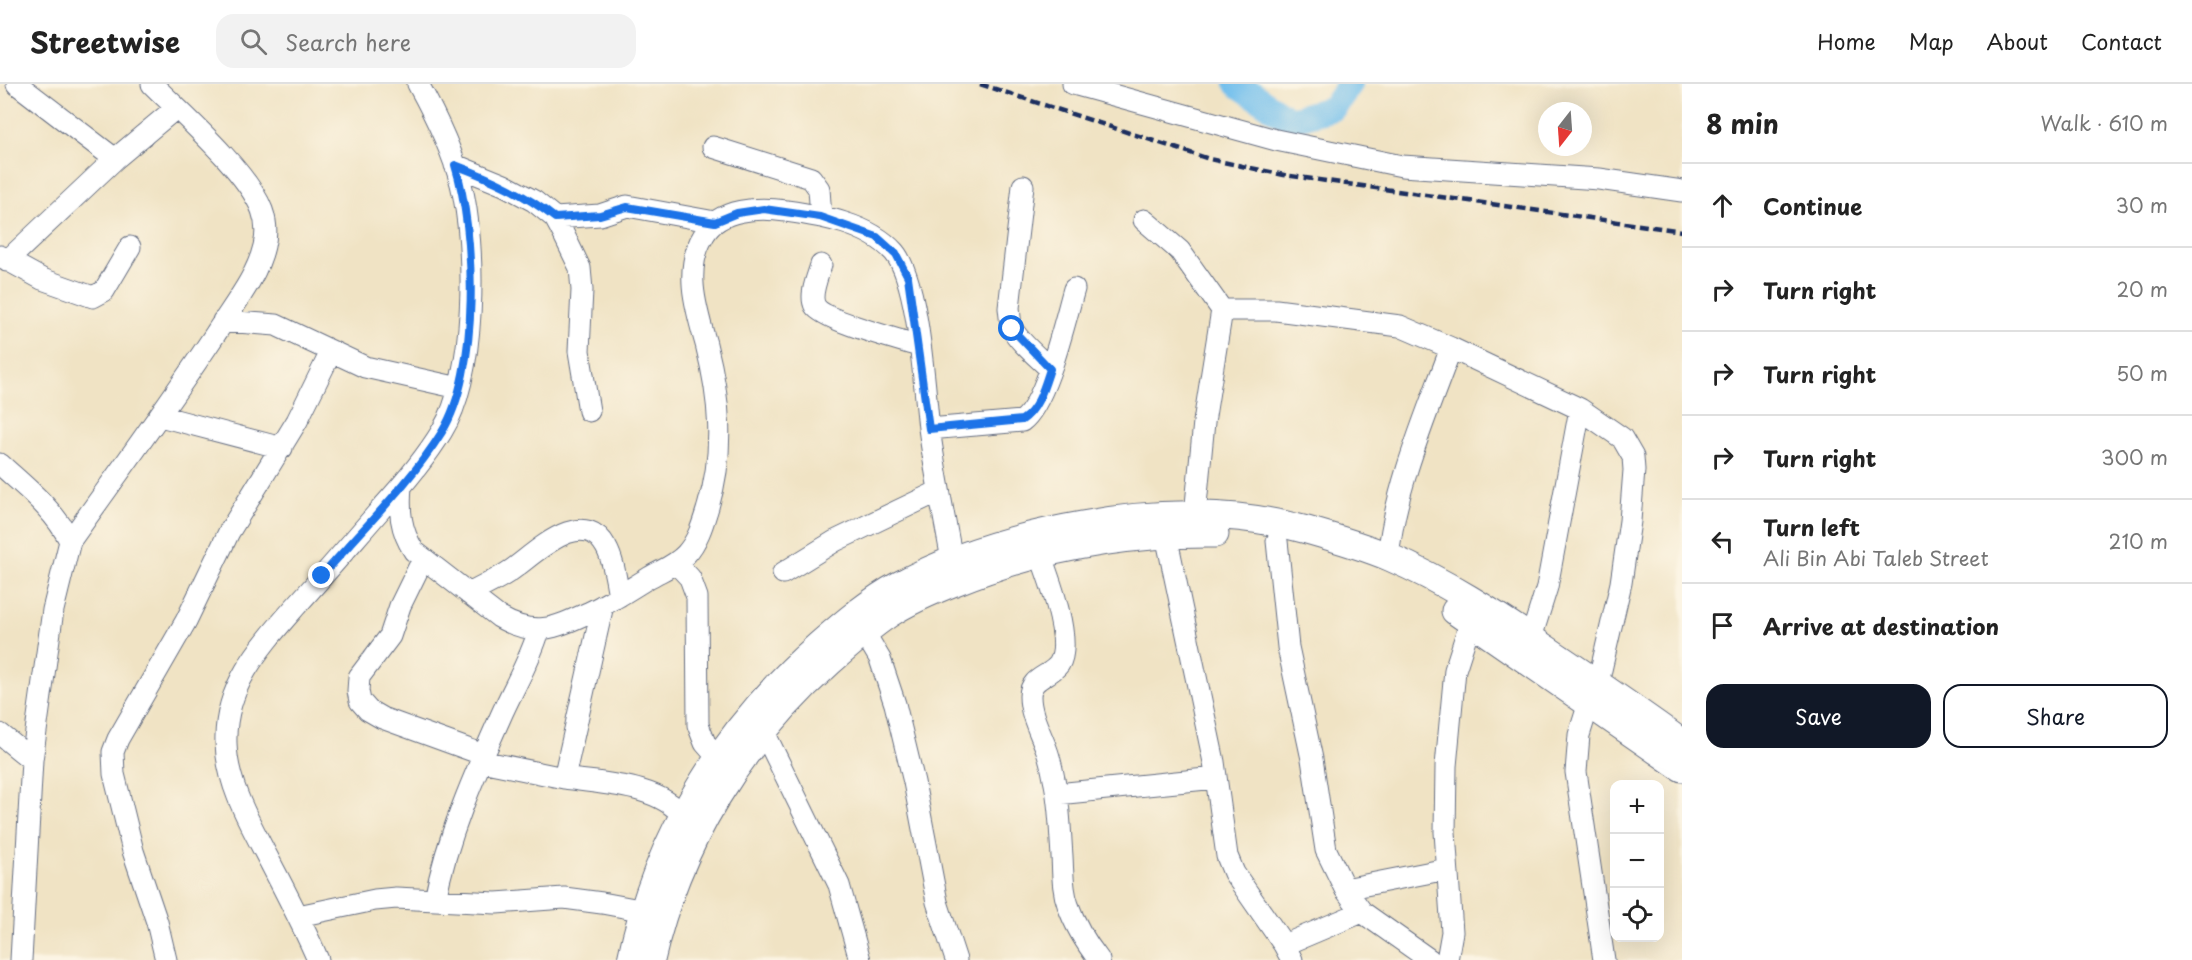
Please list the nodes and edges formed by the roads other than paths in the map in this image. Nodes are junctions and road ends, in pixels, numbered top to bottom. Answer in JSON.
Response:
{"nodes":[{"id":1,"x":17,"y":84,"type":"edge"},
{"id":2,"x":152,"y":84,"type":"edge"},
{"id":3,"x":418,"y":84,"type":"edge"},
{"id":4,"x":1073,"y":84,"type":"edge"},
{"id":5,"x":176,"y":108,"type":"junction"},
{"id":6,"x":713,"y":147,"type":"dead end"},
{"id":7,"x":115,"y":159,"type":"junction"},
{"id":8,"x":455,"y":165,"type":"junction"},
{"id":9,"x":1023,"y":186,"type":"dead end"},
{"id":10,"x":1682,"y":190,"type":"edge"},
{"id":11,"x":820,"y":217,"type":"junction"},
{"id":12,"x":555,"y":218,"type":"junction"},
{"id":13,"x":1144,"y":220,"type":"dead end"},
{"id":14,"x":715,"y":222,"type":"junction"},
{"id":15,"x":130,"y":247,"type":"dead end"},
{"id":16,"x":4,"y":259,"type":"edge"},
{"id":17,"x":820,"y":265,"type":"dead end"},
{"id":18,"x":1074,"y":289,"type":"dead end"},
{"id":19,"x":1222,"y":310,"type":"junction"},
{"id":20,"x":224,"y":321,"type":"junction"},
{"id":21,"x":919,"y":346,"type":"junction"},
{"id":22,"x":1451,"y":348,"type":"junction"},
{"id":23,"x":331,"y":352,"type":"junction"},
{"id":24,"x":1050,"y":369,"type":"junction"},
{"id":25,"x":459,"y":388,"type":"junction"},
{"id":26,"x":1580,"y":409,"type":"junction"},
{"id":27,"x":589,"y":411,"type":"dead end"},
{"id":28,"x":160,"y":416,"type":"junction"},
{"id":29,"x":929,"y":429,"type":"junction"},
{"id":30,"x":282,"y":448,"type":"junction"},
{"id":31,"x":0,"y":464,"type":"edge"},
{"id":32,"x":401,"y":486,"type":"junction"},
{"id":33,"x":939,"y":491,"type":"junction"},
{"id":34,"x":1195,"y":515,"type":"junction"},
{"id":35,"x":1166,"y":536,"type":"junction"},
{"id":36,"x":70,"y":541,"type":"junction"},
{"id":37,"x":1277,"y":541,"type":"junction"},
{"id":38,"x":1040,"y":554,"type":"junction"},
{"id":39,"x":1388,"y":557,"type":"junction"},
{"id":40,"x":423,"y":559,"type":"junction"},
{"id":41,"x":952,"y":560,"type":"junction"},
{"id":42,"x":676,"y":563,"type":"junction"},
{"id":43,"x":783,"y":573,"type":"dead end"},
{"id":44,"x":928,"y":582,"type":"junction"},
{"id":45,"x":469,"y":594,"type":"junction"},
{"id":46,"x":611,"y":601,"type":"junction"},
{"id":47,"x":1471,"y":620,"type":"junction"},
{"id":48,"x":539,"y":630,"type":"junction"},
{"id":49,"x":864,"y":632,"type":"junction"},
{"id":50,"x":1531,"y":638,"type":"junction"},
{"id":51,"x":1593,"y":693,"type":"junction"},
{"id":52,"x":763,"y":730,"type":"junction"},
{"id":53,"x":0,"y":734,"type":"edge"},
{"id":54,"x":1682,"y":743,"type":"edge"},
{"id":55,"x":483,"y":758,"type":"junction"},
{"id":56,"x":718,"y":758,"type":"junction"},
{"id":57,"x":32,"y":760,"type":"junction"},
{"id":58,"x":1682,"y":768,"type":"edge"},
{"id":59,"x":564,"y":778,"type":"junction"},
{"id":60,"x":1216,"y":778,"type":"junction"},
{"id":61,"x":1057,"y":794,"type":"junction"},
{"id":62,"x":683,"y":816,"type":"junction"},
{"id":63,"x":1447,"y":869,"type":"junction"},
{"id":64,"x":1345,"y":889,"type":"junction"},
{"id":65,"x":435,"y":900,"type":"junction"},
{"id":66,"x":645,"y":911,"type":"junction"},
{"id":67,"x":1362,"y":912,"type":"junction"},
{"id":68,"x":298,"y":915,"type":"junction"},
{"id":69,"x":1288,"y":952,"type":"edge"},
{"id":70,"x":21,"y":960,"type":"edge"},
{"id":71,"x":166,"y":960,"type":"edge"},
{"id":72,"x":318,"y":960,"type":"edge"},
{"id":73,"x":631,"y":960,"type":"edge"},
{"id":74,"x":651,"y":960,"type":"edge"},
{"id":75,"x":860,"y":960,"type":"edge"},
{"id":76,"x":956,"y":960,"type":"edge"},
{"id":77,"x":1100,"y":960,"type":"edge"},
{"id":78,"x":1430,"y":960,"type":"edge"},
{"id":79,"x":1447,"y":960,"type":"edge"},
{"id":80,"x":1604,"y":960,"type":"edge"}],
"edges":[{"from":1,"to":7,"type":"street"},
{"from":2,"to":5,"type":"street"},
{"from":3,"to":8,"type":"street"},
{"from":4,"to":10,"type":"street"},
{"from":5,"to":7,"type":"street"},
{"from":5,"to":20,"type":"street"},
{"from":6,"to":11,"type":"street"},
{"from":7,"to":16,"type":"street"},
{"from":8,"to":12,"type":"street"},
{"from":8,"to":25,"type":"street"},
{"from":9,"to":24,"type":"street"},
{"from":11,"to":14,"type":"street"},
{"from":11,"to":21,"type":"street"},
{"from":12,"to":14,"type":"street"},
{"from":12,"to":27,"type":"street"},
{"from":13,"to":19,"type":"street"},
{"from":14,"to":42,"type":"street"},
{"from":15,"to":16,"type":"street"},
{"from":17,"to":21,"type":"street"},
{"from":18,"to":24,"type":"street"},
{"from":19,"to":22,"type":"street"},
{"from":19,"to":34,"type":"street"},
{"from":20,"to":23,"type":"street"},
{"from":20,"to":28,"type":"street"},
{"from":21,"to":29,"type":"street"},
{"from":22,"to":26,"type":"street"},
{"from":22,"to":39,"type":"street"},
{"from":23,"to":25,"type":"street"},
{"from":23,"to":30,"type":"street"},
{"from":24,"to":29,"type":"street"},
{"from":25,"to":32,"type":"street"},
{"from":26,"to":50,"type":"street"},
{"from":26,"to":51,"type":"street"},
{"from":28,"to":30,"type":"street"},
{"from":28,"to":36,"type":"street"},
{"from":29,"to":33,"type":"street"},
{"from":30,"to":71,"type":"street"},
{"from":31,"to":36,"type":"street"},
{"from":32,"to":40,"type":"street"},
{"from":32,"to":68,"type":"street"},
{"from":33,"to":41,"type":"street"},
{"from":33,"to":43,"type":"street"},
{"from":34,"to":39,"type":"main road"},
{"from":34,"to":41,"type":"main road"},
{"from":35,"to":37,"type":"main road"},
{"from":35,"to":38,"type":"main road"},
{"from":35,"to":60,"type":"street"},
{"from":36,"to":57,"type":"street"},
{"from":37,"to":47,"type":"main road"},
{"from":37,"to":64,"type":"street"},
{"from":38,"to":44,"type":"main road"},
{"from":38,"to":61,"type":"street"},
{"from":39,"to":50,"type":"main road"},
{"from":40,"to":45,"type":"street"},
{"from":40,"to":55,"type":"street"},
{"from":41,"to":44,"type":"main road"},
{"from":42,"to":46,"type":"street"},
{"from":42,"to":56,"type":"street"},
{"from":44,"to":49,"type":"main road"},
{"from":44,"to":56,"type":"main road"},
{"from":45,"to":46,"type":"street"},
{"from":45,"to":48,"type":"street"},
{"from":46,"to":48,"type":"street"},
{"from":46,"to":59,"type":"street"},
{"from":47,"to":51,"type":"main road"},
{"from":47,"to":63,"type":"street"},
{"from":48,"to":55,"type":"street"},
{"from":49,"to":52,"type":"main road"},
{"from":49,"to":76,"type":"street"},
{"from":50,"to":51,"type":"main road"},
{"from":51,"to":54,"type":"main road"},
{"from":51,"to":58,"type":"main road"},
{"from":51,"to":80,"type":"street"},
{"from":52,"to":74,"type":"main road"},
{"from":52,"to":75,"type":"street"},
{"from":53,"to":57,"type":"street"},
{"from":55,"to":59,"type":"street"},
{"from":55,"to":65,"type":"street"},
{"from":56,"to":62,"type":"main road"},
{"from":57,"to":70,"type":"street"},
{"from":59,"to":62,"type":"street"},
{"from":60,"to":61,"type":"street"},
{"from":60,"to":69,"type":"street"},
{"from":61,"to":77,"type":"street"},
{"from":62,"to":66,"type":"main road"},
{"from":63,"to":64,"type":"street"},
{"from":63,"to":79,"type":"street"},
{"from":64,"to":67,"type":"street"},
{"from":65,"to":66,"type":"street"},
{"from":65,"to":68,"type":"street"},
{"from":66,"to":73,"type":"main road"},
{"from":67,"to":69,"type":"street"},
{"from":67,"to":78,"type":"street"},
{"from":68,"to":72,"type":"street"}]}
